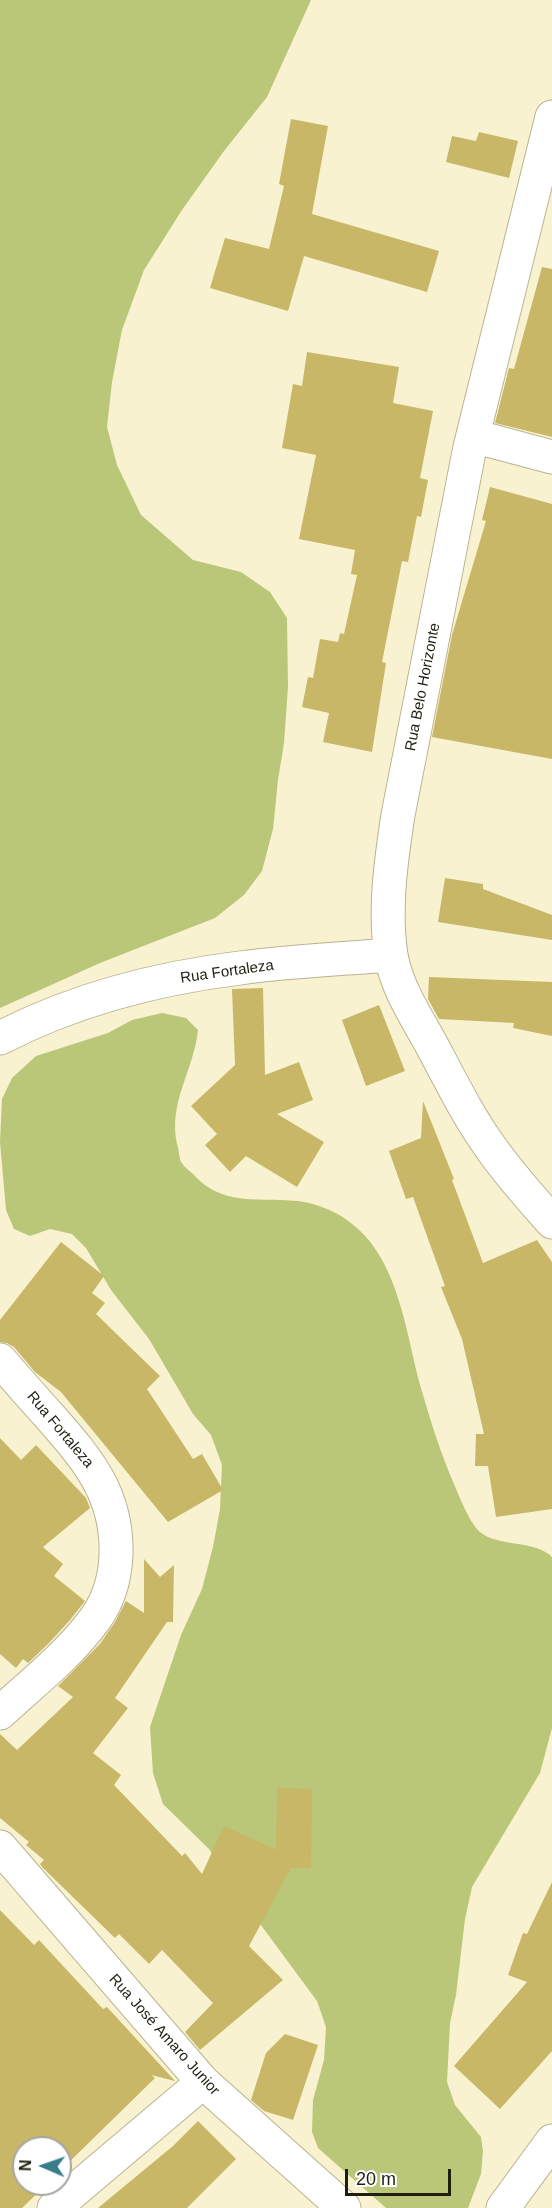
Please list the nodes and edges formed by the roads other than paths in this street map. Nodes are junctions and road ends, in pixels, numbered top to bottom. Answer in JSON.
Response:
{"nodes":[{"id":1,"x":552,"y":117,"type":"edge"},
{"id":2,"x":544,"y":178,"type":"edge"},
{"id":3,"x":473,"y":436,"type":"junction"},
{"id":4,"x":552,"y":457,"type":"edge"},
{"id":5,"x":391,"y":955,"type":"junction"},
{"id":6,"x":0,"y":1038,"type":"edge"},
{"id":7,"x":552,"y":1221,"type":"edge"},
{"id":8,"x":0,"y":1360,"type":"edge"},
{"id":9,"x":0,"y":1713,"type":"edge"},
{"id":10,"x":0,"y":1847,"type":"edge"},
{"id":11,"x":203,"y":2082,"type":"junction"},
{"id":12,"x":552,"y":2141,"type":"edge"},
{"id":13,"x":54,"y":2208,"type":"edge"},
{"id":14,"x":344,"y":2208,"type":"edge"},
{"id":15,"x":503,"y":2208,"type":"edge"}],
"edges":[{"from":1,"to":2,"type":"street","name":"Rua Belo Horizonte"},
{"from":2,"to":3,"type":"street","name":"Rua Belo Horizonte"},
{"from":3,"to":4,"type":"street"},
{"from":3,"to":5,"type":"street","name":"Rua Belo Horizonte"},
{"from":5,"to":6,"type":"street","name":"Rua Fortaleza"},
{"from":5,"to":7,"type":"street","name":"Rua Belo Horizonte"},
{"from":8,"to":9,"type":"street","name":"Rua Fortaleza"},
{"from":10,"to":11,"type":"street","name":"Rua José Amaro Junior"},
{"from":11,"to":13,"type":"street"},
{"from":11,"to":14,"type":"street","name":"Rua José Amaro Junior"},
{"from":12,"to":15,"type":"street"}]}
